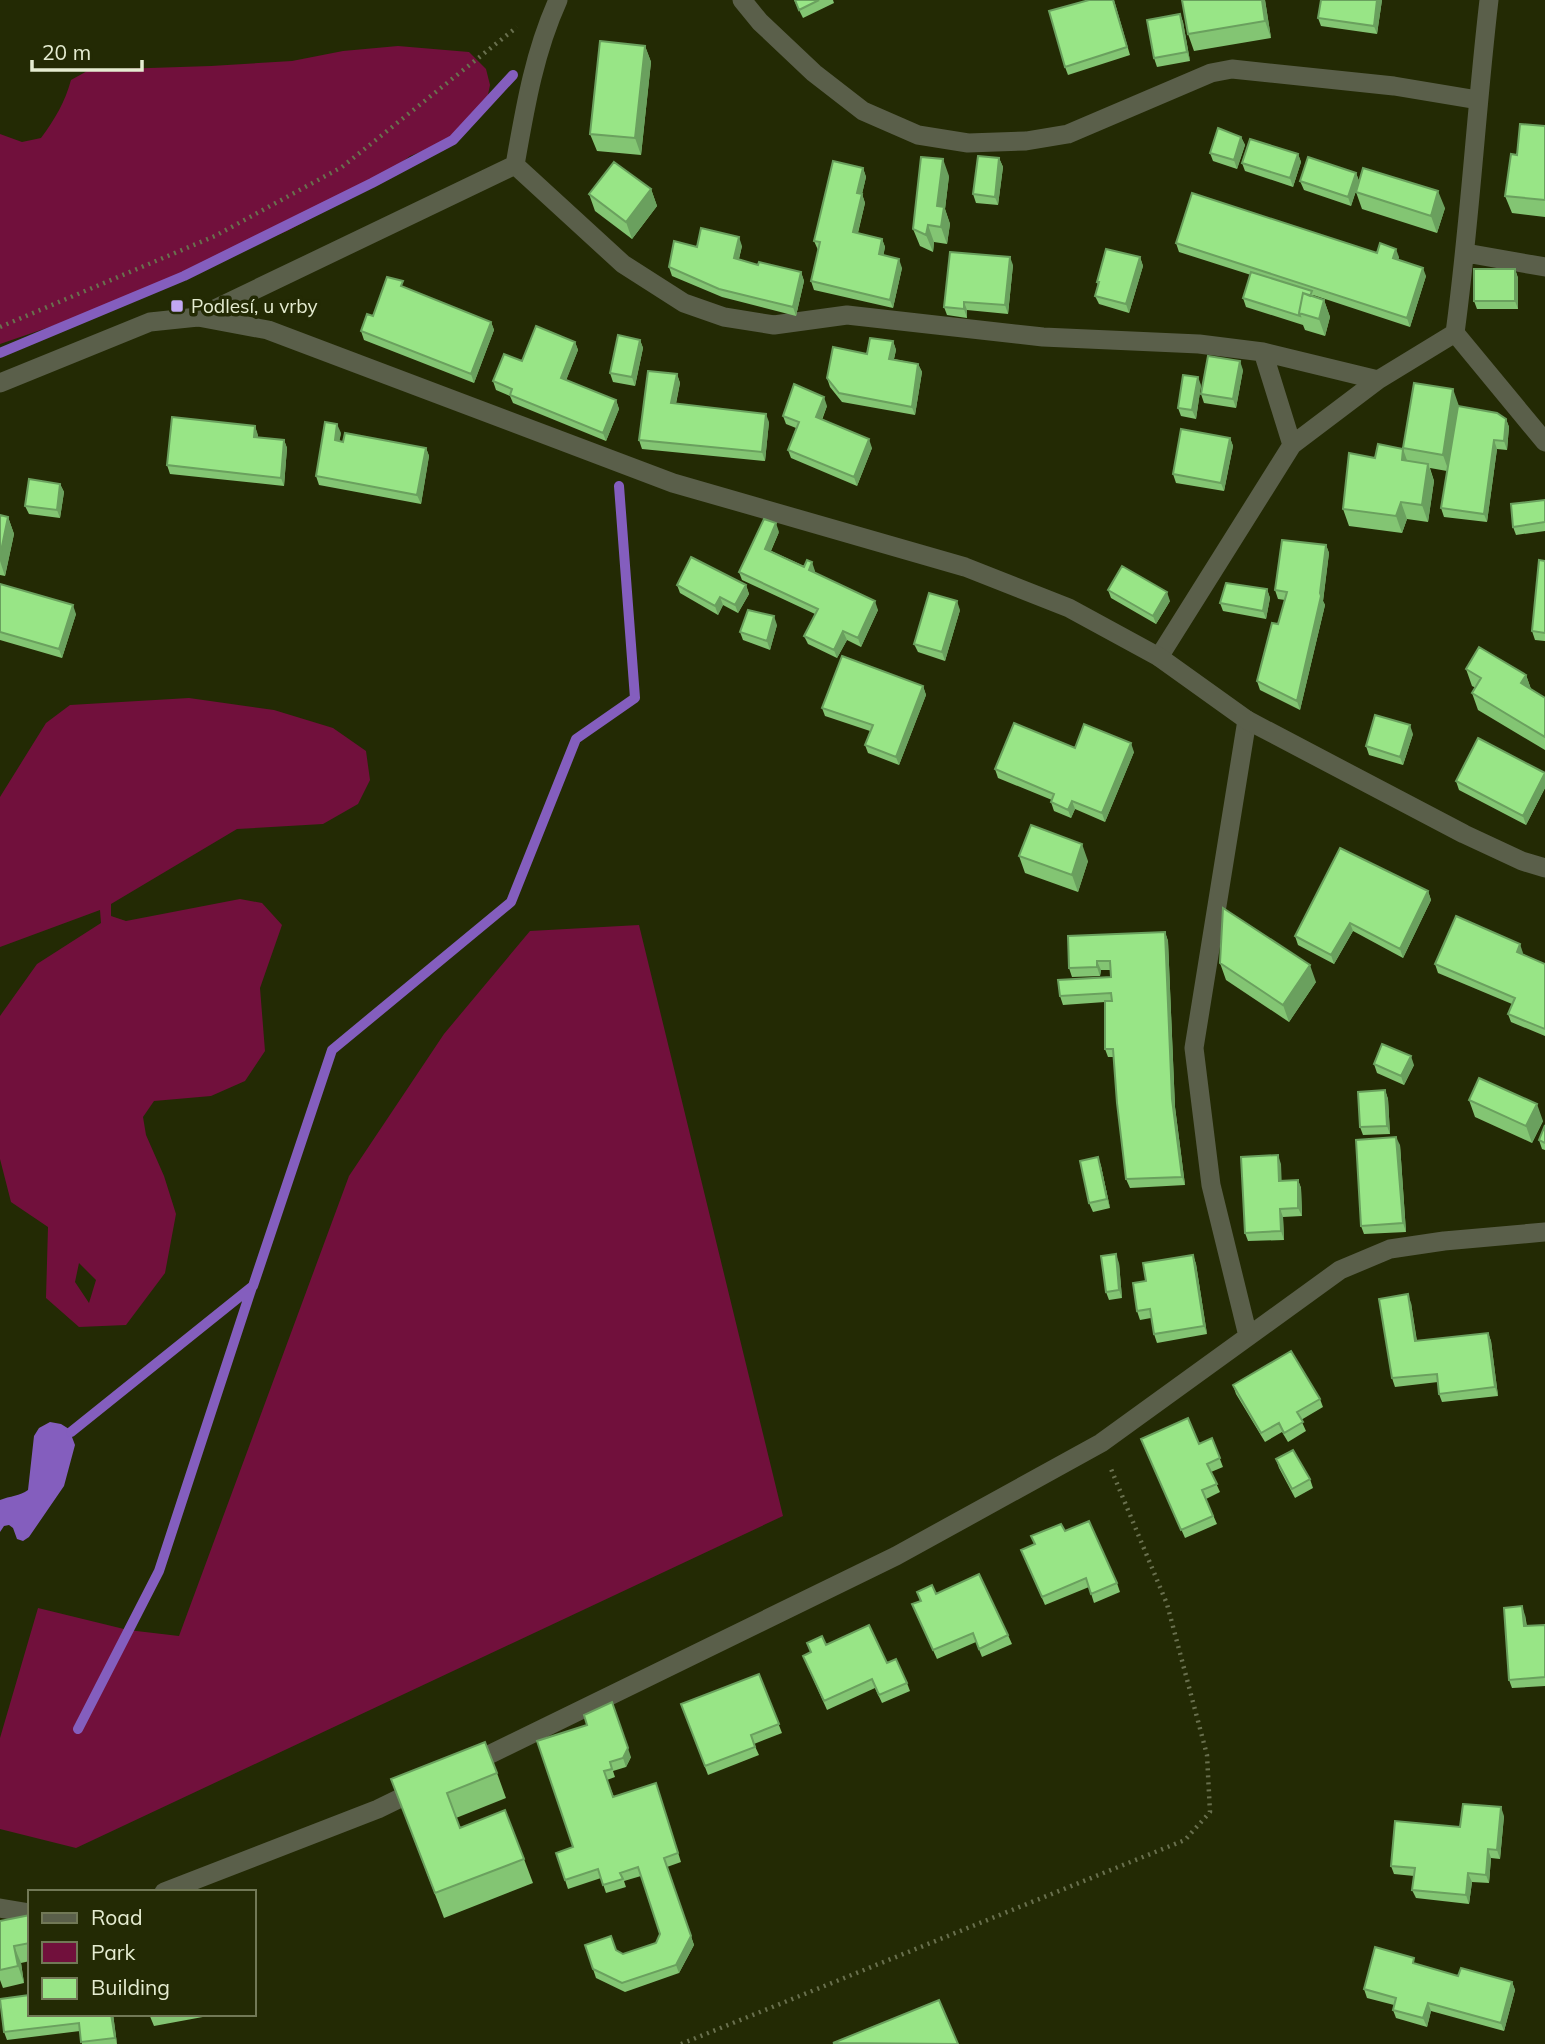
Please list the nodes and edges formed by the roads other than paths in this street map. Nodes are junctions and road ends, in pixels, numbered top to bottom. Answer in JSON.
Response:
{"nodes":[{"id":1,"x":558,"y":0,"type":"edge"},
{"id":2,"x":742,"y":0,"type":"edge"},
{"id":3,"x":1489,"y":0,"type":"edge"},
{"id":4,"x":1478,"y":100,"type":"junction"},
{"id":5,"x":515,"y":165,"type":"junction"},
{"id":6,"x":1466,"y":253,"type":"junction"},
{"id":7,"x":1545,"y":267,"type":"edge"},
{"id":8,"x":198,"y":317,"type":"junction"},
{"id":9,"x":1455,"y":333,"type":"junction"},
{"id":10,"x":1263,"y":352,"type":"junction"},
{"id":11,"x":1378,"y":380,"type":"junction"},
{"id":12,"x":0,"y":383,"type":"edge"},
{"id":13,"x":1545,"y":442,"type":"edge"},
{"id":14,"x":1292,"y":445,"type":"junction"},
{"id":15,"x":1159,"y":657,"type":"junction"},
{"id":16,"x":1247,"y":720,"type":"junction"},
{"id":17,"x":1545,"y":868,"type":"edge"},
{"id":18,"x":1545,"y":1232,"type":"edge"},
{"id":19,"x":1248,"y":1336,"type":"junction"},
{"id":20,"x":169,"y":1890,"type":"edge"},
{"id":21,"x":0,"y":1908,"type":"edge"},
{"id":22,"x":28,"y":1913,"type":"edge"}],
"edges":[{"from":1,"to":5,"type":"street"},
{"from":2,"to":4,"type":"street"},
{"from":3,"to":4,"type":"street"},
{"from":4,"to":6,"type":"street"},
{"from":5,"to":8,"type":"street"},
{"from":5,"to":10,"type":"street"},
{"from":6,"to":7,"type":"street"},
{"from":6,"to":9,"type":"street"},
{"from":8,"to":12,"type":"street"},
{"from":8,"to":15,"type":"street"},
{"from":9,"to":11,"type":"street"},
{"from":9,"to":13,"type":"street"},
{"from":10,"to":11,"type":"street"},
{"from":10,"to":14,"type":"street"},
{"from":11,"to":14,"type":"street"},
{"from":14,"to":15,"type":"street"},
{"from":15,"to":16,"type":"street"},
{"from":16,"to":17,"type":"street"},
{"from":16,"to":19,"type":"street"},
{"from":18,"to":19,"type":"street"},
{"from":19,"to":20,"type":"street"},
{"from":21,"to":22,"type":"street"}]}
